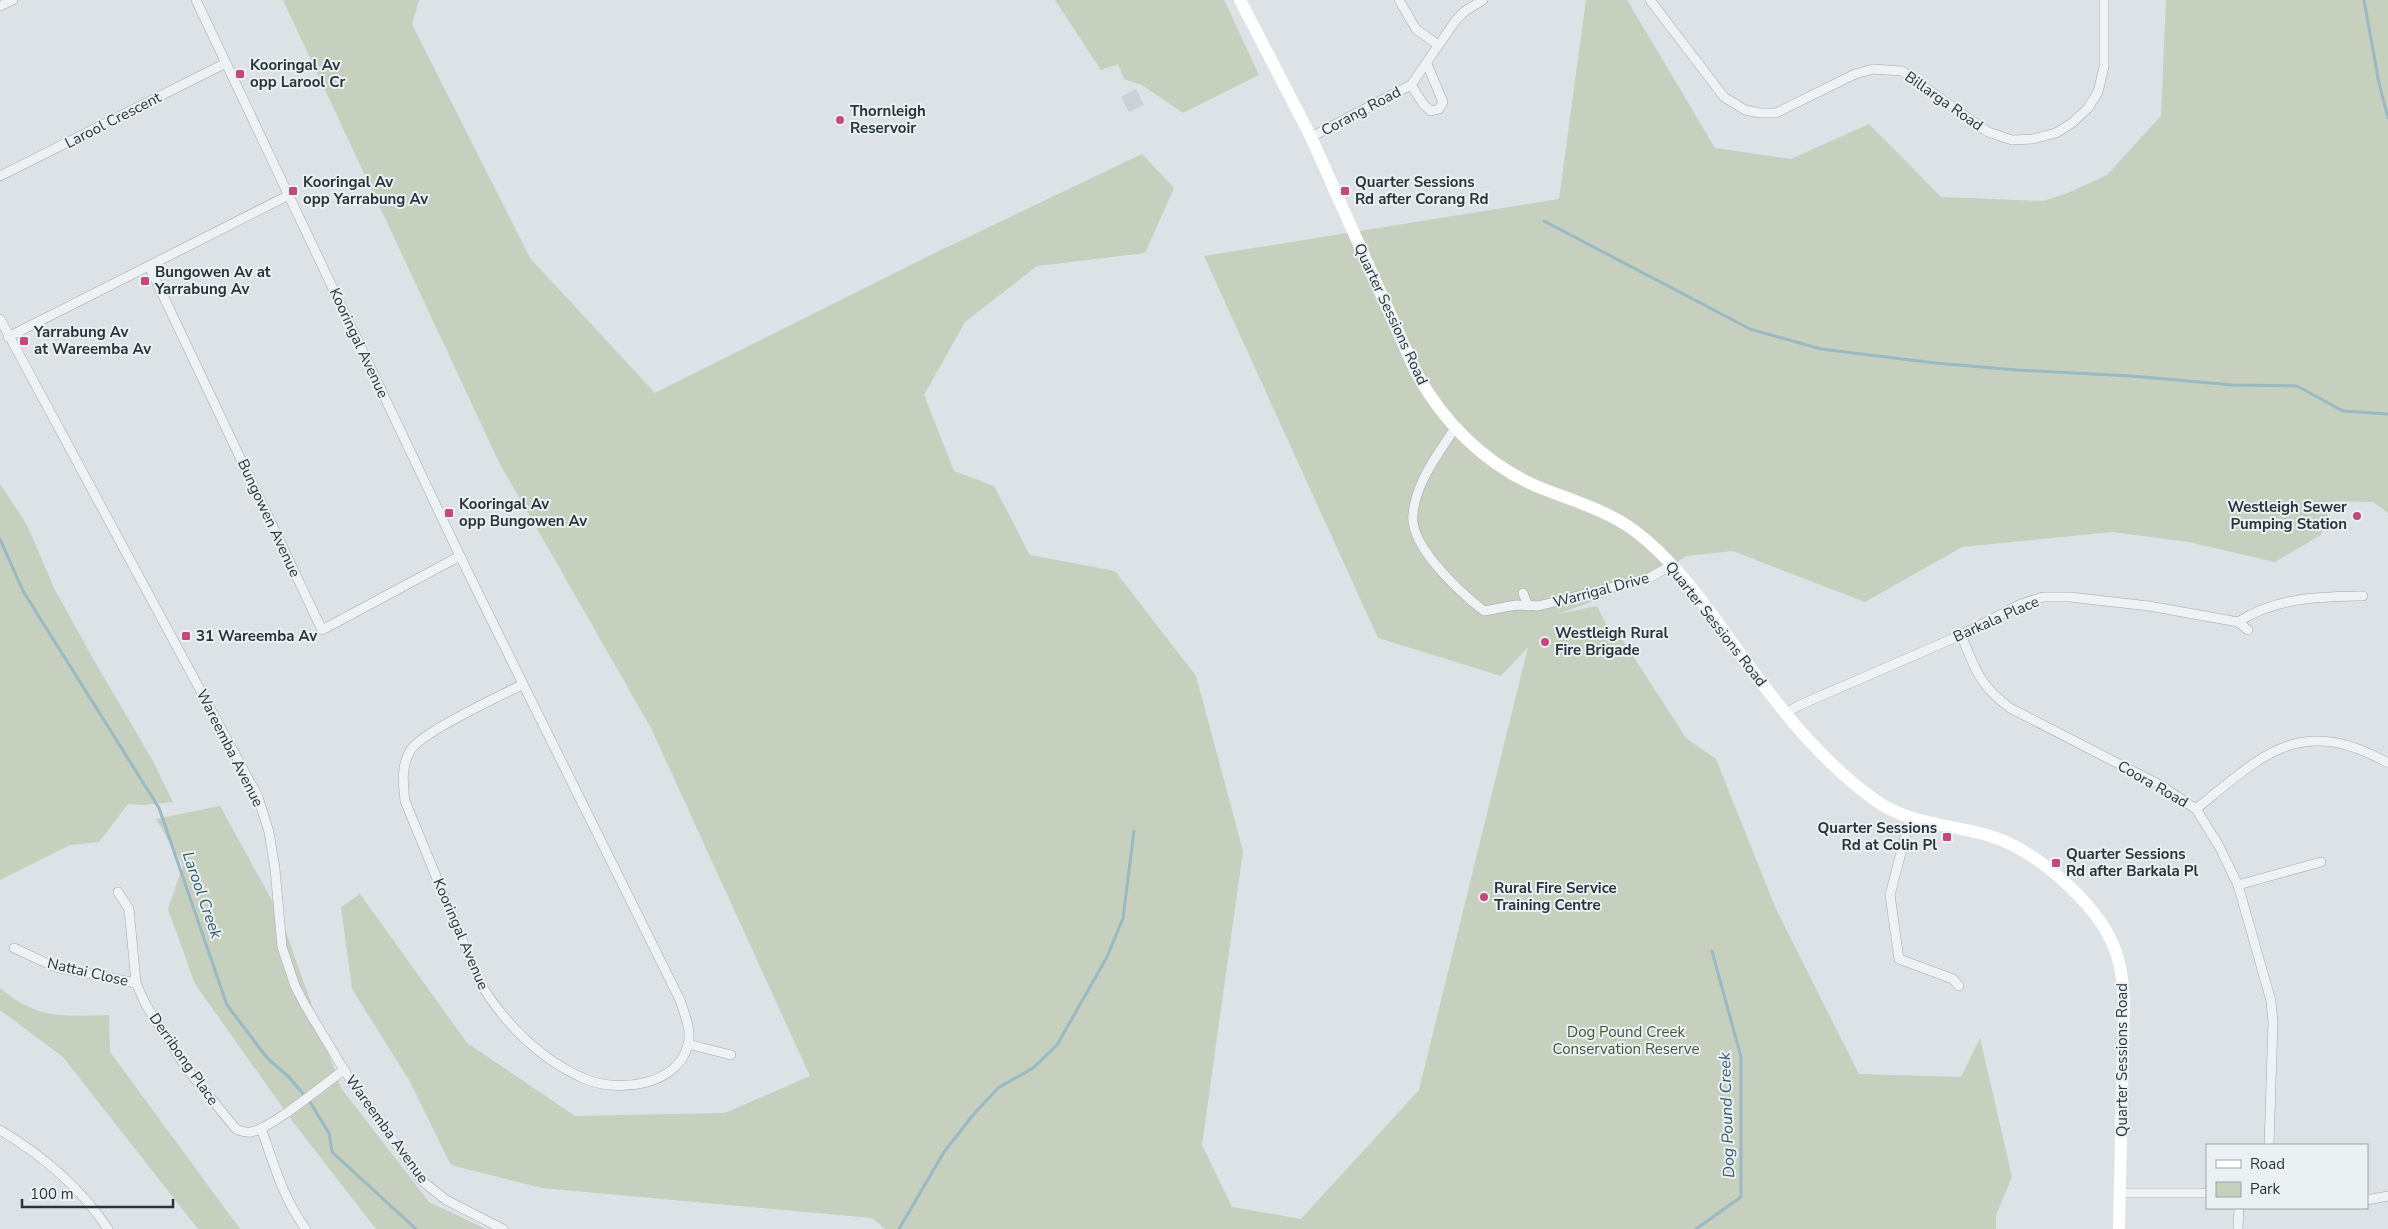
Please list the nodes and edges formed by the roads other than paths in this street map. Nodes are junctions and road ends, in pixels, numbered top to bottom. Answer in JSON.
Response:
{"nodes":[{"id":1,"x":12,"y":0,"type":"edge"},
{"id":2,"x":196,"y":0,"type":"edge"},
{"id":3,"x":1240,"y":0,"type":"edge"},
{"id":4,"x":1399,"y":0,"type":"edge"},
{"id":5,"x":1482,"y":0,"type":"edge"},
{"id":6,"x":1650,"y":0,"type":"edge"},
{"id":7,"x":2104,"y":0,"type":"edge"},
{"id":8,"x":0,"y":6,"type":"edge"},
{"id":9,"x":1438,"y":45,"type":"junction"},
{"id":10,"x":226,"y":63,"type":"junction"},
{"id":11,"x":1426,"y":64,"type":"junction"},
{"id":12,"x":1411,"y":85,"type":"junction"},
{"id":13,"x":1311,"y":137,"type":"junction"},
{"id":14,"x":0,"y":176,"type":"edge"},
{"id":15,"x":289,"y":195,"type":"junction"},
{"id":16,"x":149,"y":266,"type":"junction"},
{"id":17,"x":0,"y":319,"type":"edge"},
{"id":18,"x":8,"y":337,"type":"junction"},
{"id":19,"x":1455,"y":428,"type":"junction"},
{"id":20,"x":460,"y":556,"type":"junction"},
{"id":21,"x":1672,"y":565,"type":"junction"},
{"id":22,"x":1523,"y":593,"type":"dead end"},
{"id":23,"x":2363,"y":596,"type":"dead end"},
{"id":24,"x":1528,"y":606,"type":"junction"},
{"id":25,"x":2238,"y":622,"type":"junction"},
{"id":26,"x":2248,"y":630,"type":"dead end"},
{"id":27,"x":1960,"y":635,"type":"junction"},
{"id":28,"x":523,"y":684,"type":"junction"},
{"id":29,"x":1786,"y":714,"type":"junction"},
{"id":30,"x":2388,"y":763,"type":"edge"},
{"id":31,"x":2196,"y":809,"type":"junction"},
{"id":32,"x":1910,"y":818,"type":"junction"},
{"id":33,"x":2321,"y":862,"type":"dead end"},
{"id":34,"x":2238,"y":885,"type":"junction"},
{"id":35,"x":118,"y":892,"type":"dead end"},
{"id":36,"x":14,"y":948,"type":"dead end"},
{"id":37,"x":136,"y":983,"type":"junction"},
{"id":38,"x":1959,"y":986,"type":"dead end"},
{"id":39,"x":688,"y":1044,"type":"junction"},
{"id":40,"x":731,"y":1055,"type":"dead end"},
{"id":41,"x":344,"y":1070,"type":"junction"},
{"id":42,"x":261,"y":1128,"type":"junction"},
{"id":43,"x":0,"y":1130,"type":"edge"},
{"id":44,"x":2269,"y":1144,"type":"edge"},
{"id":45,"x":2120,"y":1192,"type":"junction"},
{"id":46,"x":2206,"y":1194,"type":"edge"},
{"id":47,"x":2388,"y":1196,"type":"edge"},
{"id":48,"x":2368,"y":1200,"type":"edge"},
{"id":49,"x":2239,"y":1209,"type":"edge"},
{"id":50,"x":108,"y":1229,"type":"edge"},
{"id":51,"x":306,"y":1229,"type":"edge"},
{"id":52,"x":503,"y":1229,"type":"edge"},
{"id":53,"x":2119,"y":1229,"type":"edge"},
{"id":54,"x":2238,"y":1229,"type":"edge"}],
"edges":[{"from":1,"to":8,"type":"street"},
{"from":2,"to":10,"type":"street","name":"Kooringal Avenue"},
{"from":3,"to":13,"type":"main road","name":"Quarter Sessions Road"},
{"from":4,"to":9,"type":"street"},
{"from":5,"to":9,"type":"street","name":"Corang Road"},
{"from":6,"to":7,"type":"street","name":"Billarga Road"},
{"from":9,"to":11,"type":"street","name":"Corang Road"},
{"from":10,"to":14,"type":"street","name":"Larool Crescent"},
{"from":10,"to":15,"type":"street","name":"Kooringal Avenue"},
{"from":11,"to":12,"type":"street","name":"Corang Road"},
{"from":11,"to":12,"type":"street","name":"Corang Road"},
{"from":12,"to":13,"type":"street","name":"Corang Road"},
{"from":13,"to":19,"type":"main road","name":"Quarter Sessions Road"},
{"from":15,"to":16,"type":"street"},
{"from":15,"to":20,"type":"street","name":"Kooringal Avenue"},
{"from":16,"to":18,"type":"street"},
{"from":16,"to":20,"type":"street","name":"Bungowen Avenue"},
{"from":17,"to":18,"type":"street","name":"Wareemba Avenue"},
{"from":18,"to":41,"type":"street","name":"Wareemba Avenue"},
{"from":19,"to":21,"type":"main road","name":"Quarter Sessions Road"},
{"from":19,"to":24,"type":"street","name":"Warrigal Drive"},
{"from":20,"to":28,"type":"street","name":"Kooringal Avenue"},
{"from":21,"to":24,"type":"street","name":"Warrigal Drive"},
{"from":21,"to":29,"type":"main road","name":"Quarter Sessions Road"},
{"from":22,"to":24,"type":"street"},
{"from":23,"to":25,"type":"street"},
{"from":25,"to":26,"type":"street","name":"Barkala Place"},
{"from":25,"to":27,"type":"street","name":"Barkala Place"},
{"from":27,"to":29,"type":"street","name":"Barkala Place"},
{"from":27,"to":31,"type":"street","name":"Coora Road"},
{"from":28,"to":39,"type":"street","name":"Kooringal Avenue"},
{"from":28,"to":39,"type":"street","name":"Kooringal Avenue"},
{"from":29,"to":32,"type":"main road","name":"Quarter Sessions Road"},
{"from":30,"to":31,"type":"street"},
{"from":31,"to":34,"type":"street","name":"Coora Road"},
{"from":32,"to":38,"type":"street"},
{"from":32,"to":45,"type":"main road","name":"Quarter Sessions Road"},
{"from":33,"to":34,"type":"street"},
{"from":34,"to":44,"type":"street","name":"Coora Road"},
{"from":35,"to":37,"type":"street","name":"Derribong Place"},
{"from":36,"to":37,"type":"street","name":"Nattai Close"},
{"from":37,"to":42,"type":"street","name":"Derribong Place"},
{"from":39,"to":40,"type":"street"},
{"from":41,"to":42,"type":"street"},
{"from":41,"to":52,"type":"street","name":"Wareemba Avenue"},
{"from":42,"to":51,"type":"street"},
{"from":43,"to":50,"type":"street"},
{"from":45,"to":46,"type":"street"},
{"from":45,"to":53,"type":"main road","name":"Quarter Sessions Road"},
{"from":47,"to":48,"type":"street"},
{"from":49,"to":54,"type":"street"}]}
